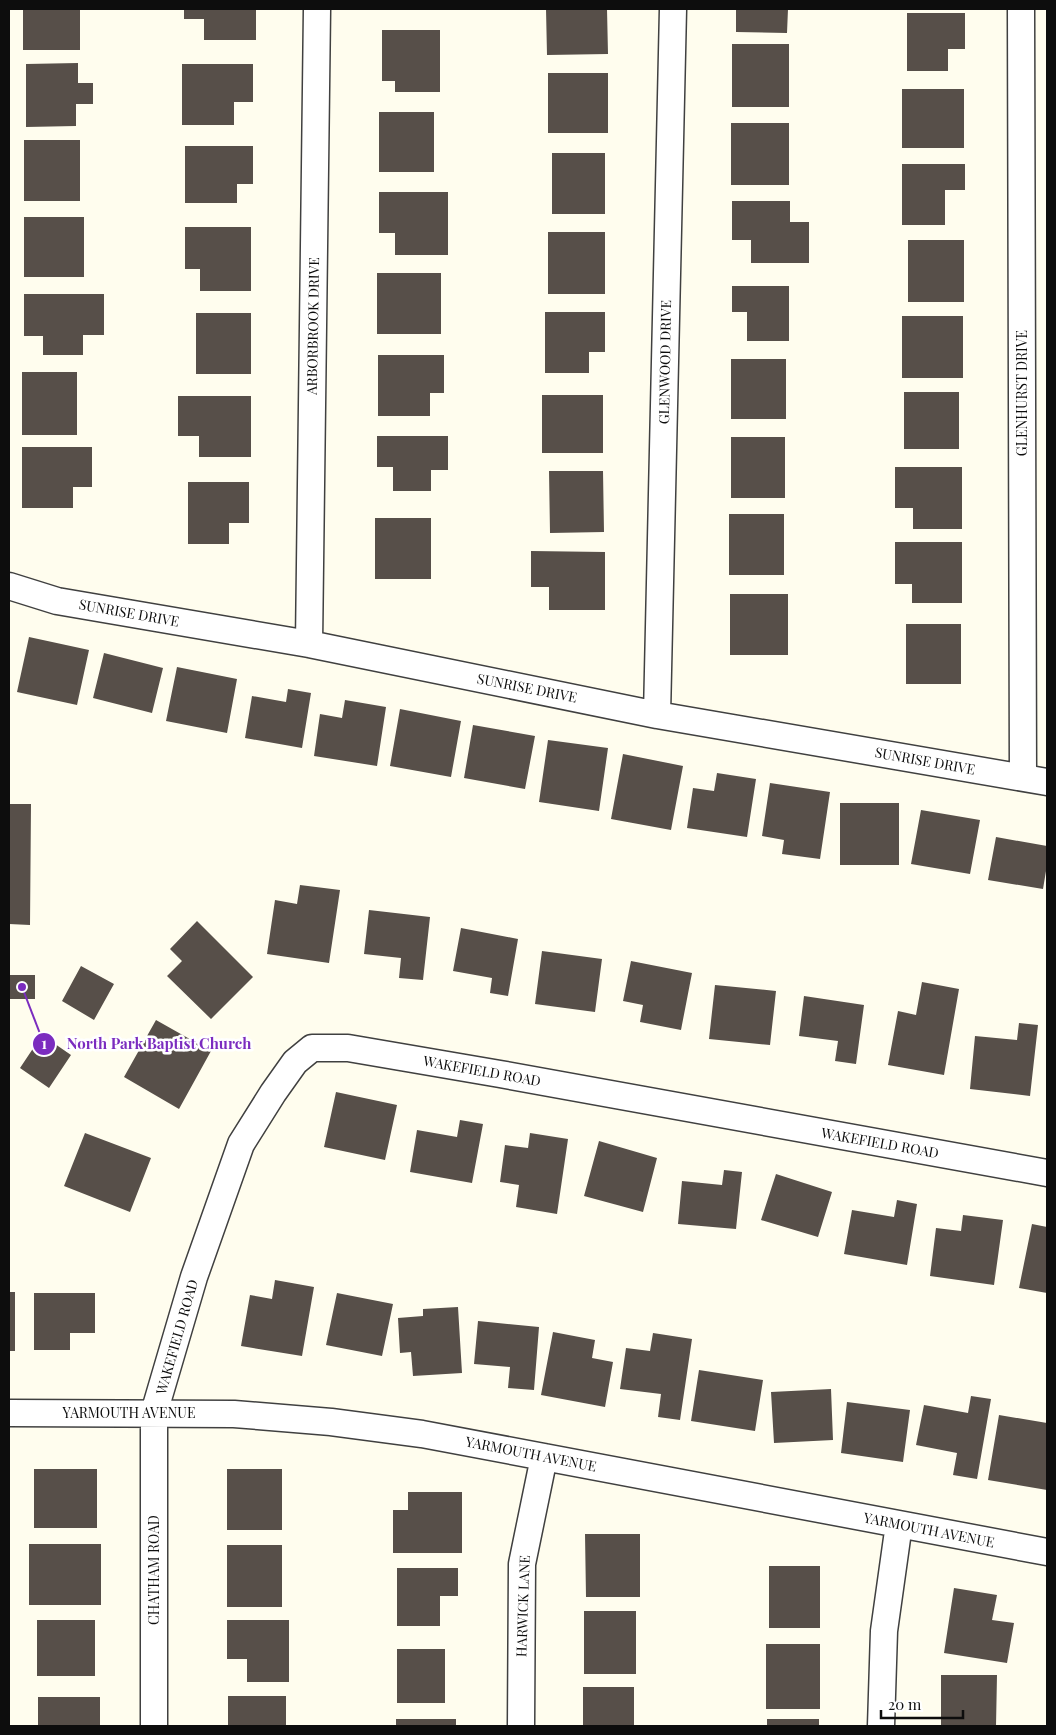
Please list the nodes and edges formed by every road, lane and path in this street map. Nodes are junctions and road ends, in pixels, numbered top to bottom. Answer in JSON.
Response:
{"nodes":[{"id":1,"x":318,"y":9,"type":"edge"},
{"id":2,"x":673,"y":9,"type":"edge"},
{"id":3,"x":1021,"y":9,"type":"edge"},
{"id":4,"x":9,"y":586,"type":"edge"},
{"id":5,"x":309,"y":644,"type":"junction"},
{"id":6,"x":657,"y":715,"type":"junction"},
{"id":7,"x":1035,"y":780,"type":"edge"},
{"id":8,"x":1047,"y":1173,"type":"edge"},
{"id":9,"x":9,"y":1413,"type":"edge"},
{"id":10,"x":154,"y":1413,"type":"junction"},
{"id":11,"x":544,"y":1457,"type":"junction"},
{"id":12,"x":899,"y":1524,"type":"junction"},
{"id":13,"x":1047,"y":1552,"type":"edge"},
{"id":14,"x":154,"y":1726,"type":"edge"},
{"id":15,"x":521,"y":1726,"type":"edge"},
{"id":16,"x":881,"y":1726,"type":"edge"}],
"edges":[{"from":1,"to":5,"type":"street","name":"ARBORBROOK DRIVE"},
{"from":2,"to":6,"type":"street","name":"GLENWOOD DRIVE"},
{"from":3,"to":7,"type":"street","name":"GLENHURST DRIVE"},
{"from":4,"to":5,"type":"street","name":"SUNRISE DRIVE"},
{"from":5,"to":6,"type":"street","name":"SUNRISE DRIVE"},
{"from":6,"to":7,"type":"street","name":"SUNRISE DRIVE"},
{"from":8,"to":10,"type":"street","name":"WAKEFIELD ROAD"},
{"from":9,"to":10,"type":"street","name":"YARMOUTH AVENUE"},
{"from":10,"to":11,"type":"street","name":"YARMOUTH AVENUE"},
{"from":10,"to":14,"type":"street","name":"CHATHAM ROAD"},
{"from":11,"to":12,"type":"street","name":"YARMOUTH AVENUE"},
{"from":11,"to":15,"type":"street","name":"HARWICK LANE"},
{"from":12,"to":13,"type":"street","name":"YARMOUTH AVENUE"},
{"from":12,"to":16,"type":"street"}]}
